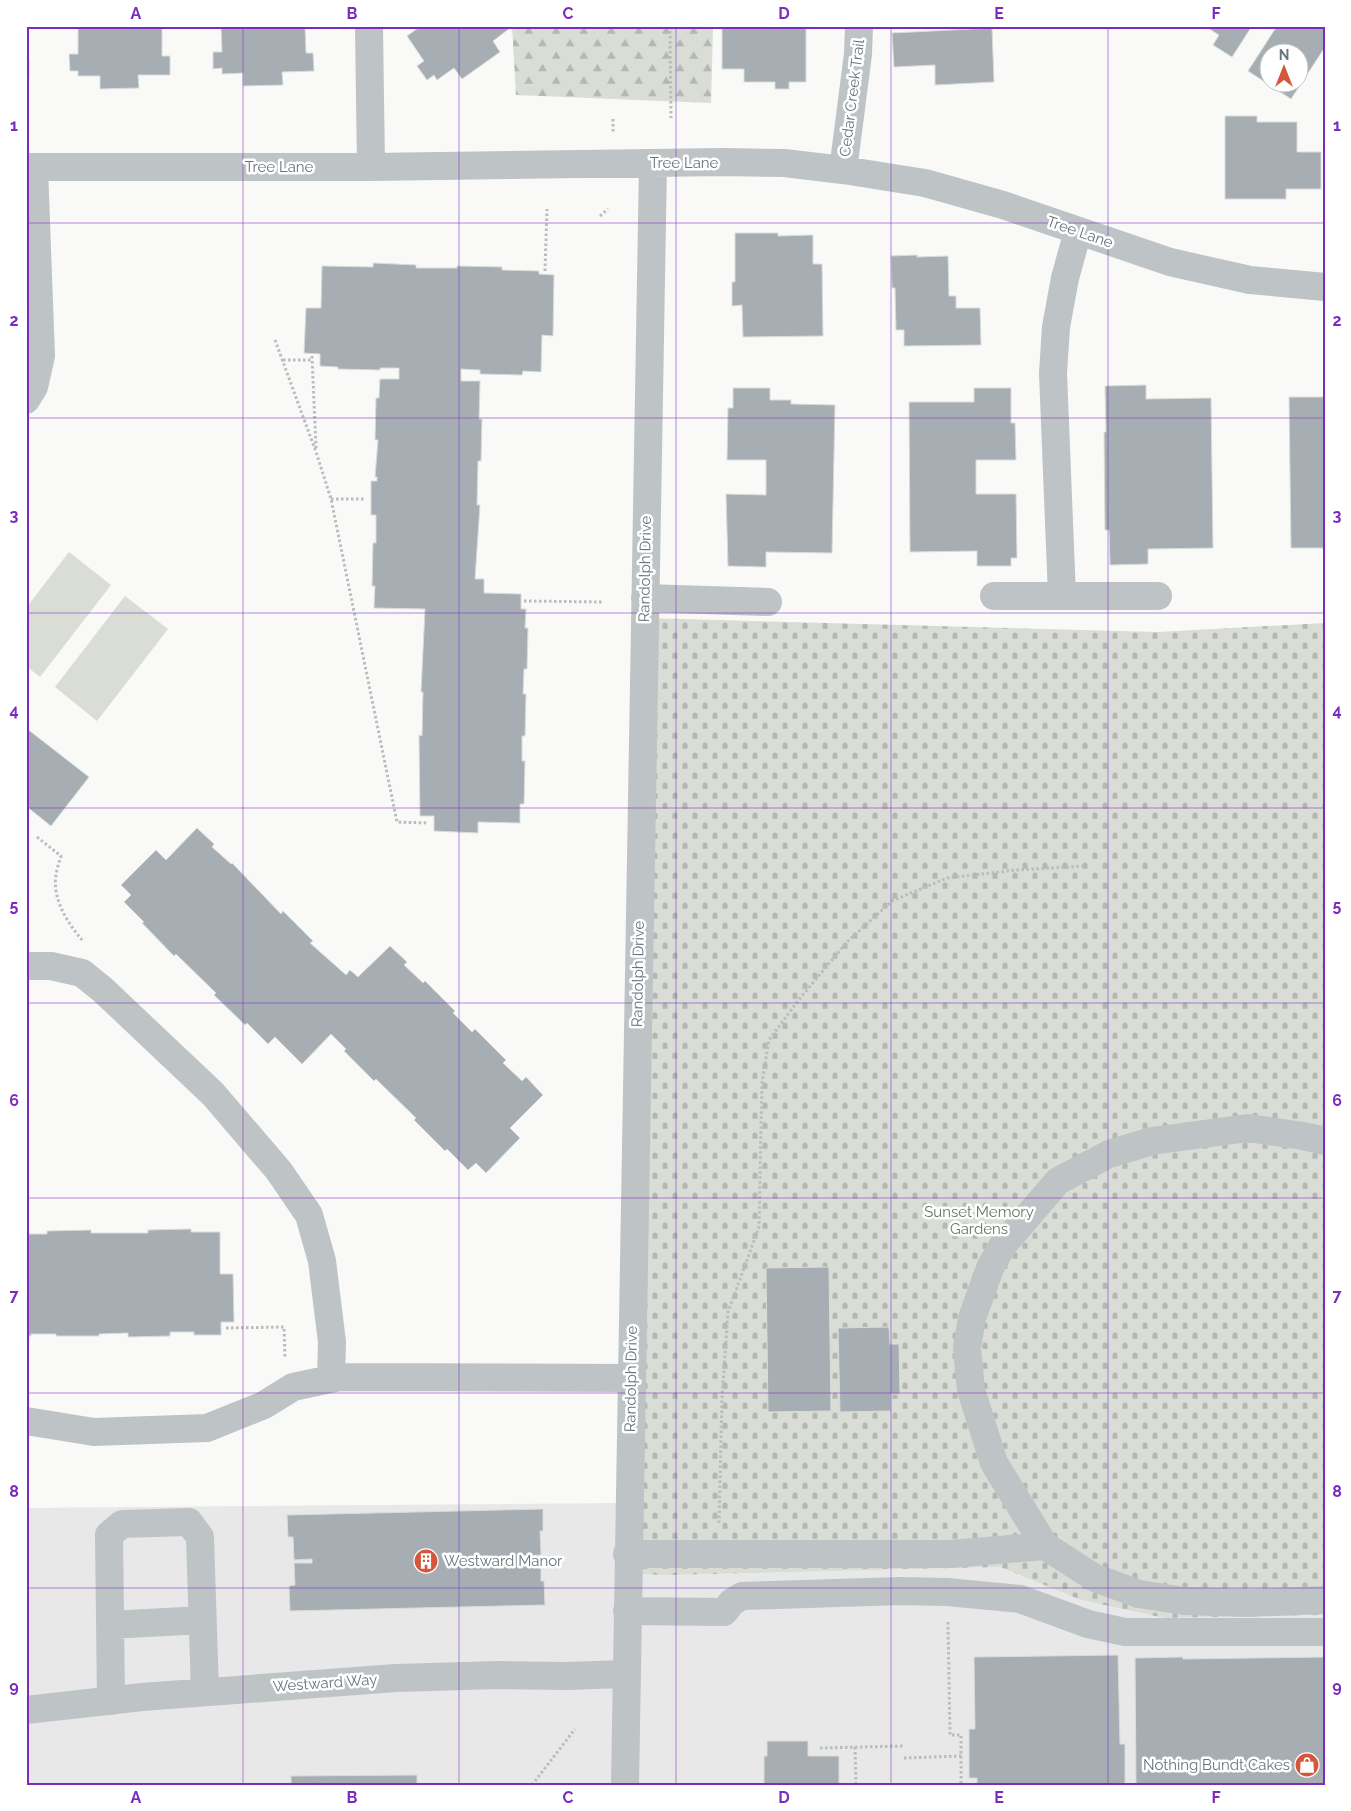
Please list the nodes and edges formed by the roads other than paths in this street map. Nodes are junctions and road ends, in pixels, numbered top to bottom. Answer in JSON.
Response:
{"nodes":[{"id":1,"x":369,"y":26,"type":"edge"},
{"id":2,"x":860,"y":26,"type":"edge"},
{"id":3,"x":653,"y":163,"type":"junction"},
{"id":4,"x":30,"y":167,"type":"edge"},
{"id":5,"x":371,"y":167,"type":"junction"},
{"id":6,"x":843,"y":170,"type":"junction"},
{"id":7,"x":1078,"y":231,"type":"junction"},
{"id":8,"x":1325,"y":287,"type":"edge"},
{"id":9,"x":26,"y":400,"type":"edge"},
{"id":10,"x":994,"y":596,"type":"dead end"},
{"id":11,"x":1062,"y":596,"type":"junction"},
{"id":12,"x":1158,"y":596,"type":"dead end"},
{"id":13,"x":645,"y":598,"type":"junction"},
{"id":14,"x":768,"y":602,"type":"dead end"},
{"id":15,"x":26,"y":966,"type":"edge"},
{"id":16,"x":1325,"y":1141,"type":"edge"},
{"id":17,"x":331,"y":1378,"type":"junction"},
{"id":18,"x":630,"y":1378,"type":"junction"},
{"id":19,"x":26,"y":1421,"type":"edge"},
{"id":20,"x":1045,"y":1546,"type":"junction"},
{"id":21,"x":627,"y":1554,"type":"junction"},
{"id":22,"x":1325,"y":1600,"type":"edge"},
{"id":23,"x":627,"y":1611,"type":"junction"},
{"id":24,"x":202,"y":1620,"type":"junction"},
{"id":25,"x":110,"y":1625,"type":"junction"},
{"id":26,"x":1325,"y":1632,"type":"edge"},
{"id":27,"x":625,"y":1674,"type":"junction"},
{"id":28,"x":205,"y":1692,"type":"junction"},
{"id":29,"x":111,"y":1700,"type":"junction"},
{"id":30,"x":26,"y":1710,"type":"edge"},
{"id":31,"x":625,"y":1785,"type":"edge"}],
"edges":[{"from":1,"to":5,"type":"street"},
{"from":2,"to":6,"type":"street","name":"Cedar Creek Trail"},
{"from":3,"to":5,"type":"street","name":"Tree Lane"},
{"from":3,"to":6,"type":"street","name":"Tree Lane"},
{"from":3,"to":13,"type":"street","name":"Randolph Drive"},
{"from":4,"to":5,"type":"street","name":"Tree Lane"},
{"from":4,"to":9,"type":"street"},
{"from":6,"to":7,"type":"street","name":"Tree Lane"},
{"from":7,"to":8,"type":"street","name":"Tree Lane"},
{"from":7,"to":11,"type":"street"},
{"from":10,"to":11,"type":"street"},
{"from":11,"to":12,"type":"street"},
{"from":13,"to":14,"type":"street"},
{"from":13,"to":18,"type":"street","name":"Randolph Drive"},
{"from":15,"to":17,"type":"street"},
{"from":16,"to":20,"type":"street"},
{"from":17,"to":18,"type":"street"},
{"from":17,"to":19,"type":"street"},
{"from":18,"to":21,"type":"street","name":"Randolph Drive"},
{"from":20,"to":21,"type":"street"},
{"from":20,"to":22,"type":"street"},
{"from":21,"to":23,"type":"street","name":"Randolph Drive"},
{"from":23,"to":26,"type":"street"},
{"from":23,"to":27,"type":"street","name":"Randolph Drive"},
{"from":24,"to":25,"type":"street"},
{"from":24,"to":25,"type":"street"},
{"from":24,"to":28,"type":"street"},
{"from":25,"to":29,"type":"street"},
{"from":27,"to":28,"type":"street","name":"Westward Way"},
{"from":27,"to":31,"type":"street","name":"Randolph Drive"},
{"from":28,"to":29,"type":"street","name":"Westward Way"},
{"from":29,"to":30,"type":"street","name":"Westward Way"}]}
